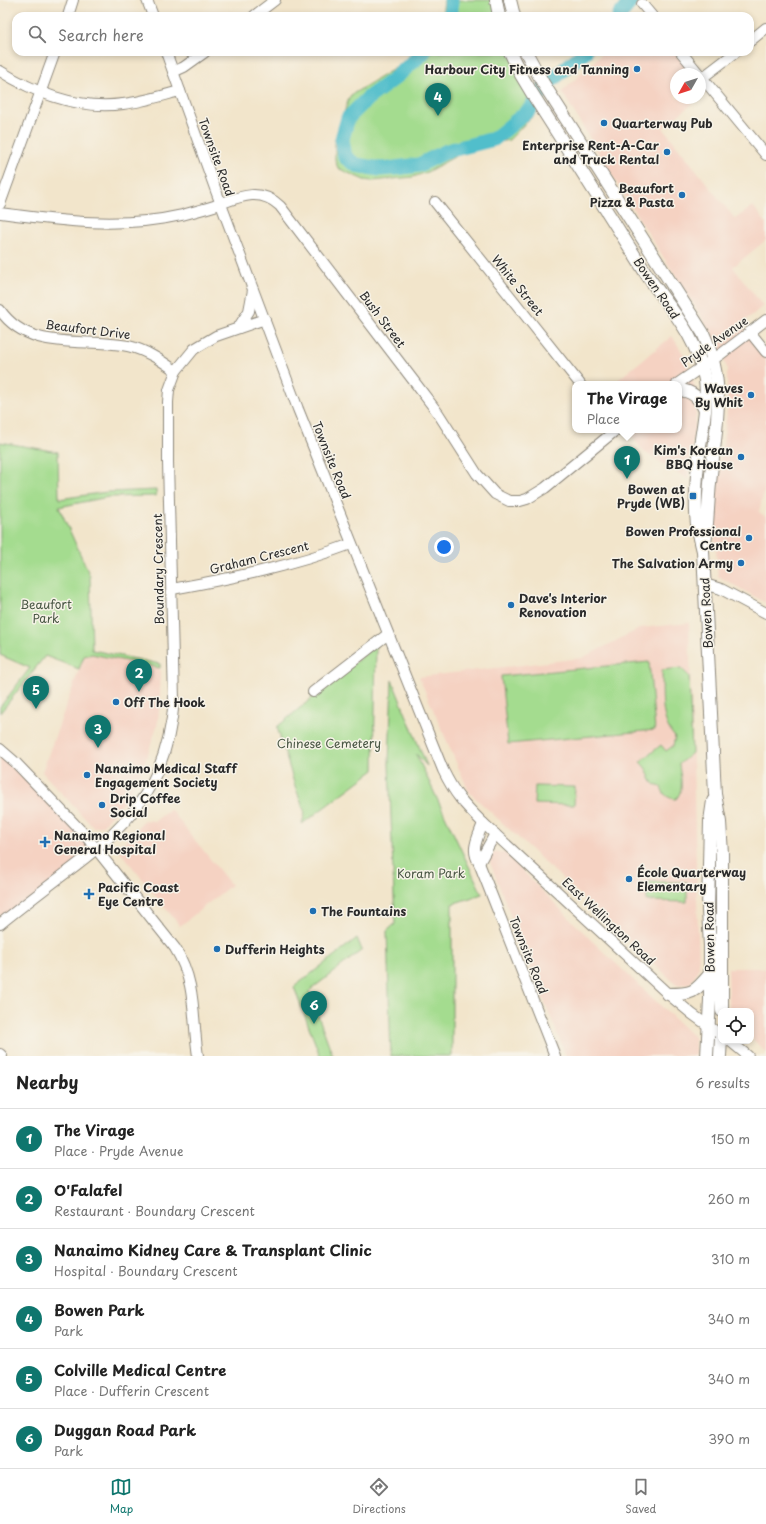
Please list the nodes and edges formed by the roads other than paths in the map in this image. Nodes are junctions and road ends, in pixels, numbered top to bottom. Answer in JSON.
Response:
{"nodes":[{"id":1,"x":73,"y":0,"type":"edge"},
{"id":2,"x":147,"y":0,"type":"edge"},
{"id":3,"x":275,"y":0,"type":"edge"},
{"id":4,"x":496,"y":0,"type":"edge"},
{"id":5,"x":510,"y":0,"type":"edge"},
{"id":6,"x":642,"y":4,"type":"dead end"},
{"id":7,"x":69,"y":12,"type":"edge"},
{"id":8,"x":152,"y":12,"type":"edge"},
{"id":9,"x":259,"y":12,"type":"edge"},
{"id":10,"x":498,"y":12,"type":"edge"},
{"id":11,"x":513,"y":12,"type":"edge"},
{"id":12,"x":649,"y":12,"type":"edge"},
{"id":13,"x":766,"y":28,"type":"edge"},
{"id":14,"x":754,"y":38,"type":"edge"},
{"id":15,"x":54,"y":56,"type":"edge"},
{"id":16,"x":167,"y":56,"type":"edge"},
{"id":17,"x":199,"y":56,"type":"edge"},
{"id":18,"x":512,"y":56,"type":"edge"},
{"id":19,"x":528,"y":56,"type":"edge"},
{"id":20,"x":684,"y":56,"type":"edge"},
{"id":21,"x":730,"y":56,"type":"edge"},
{"id":22,"x":694,"y":68,"type":"edge"},
{"id":23,"x":0,"y":71,"type":"edge"},
{"id":24,"x":173,"y":72,"type":"junction"},
{"id":25,"x":706,"y":73,"type":"edge"},
{"id":26,"x":706,"y":82,"type":"edge"},
{"id":27,"x":180,"y":91,"type":"junction"},
{"id":28,"x":40,"y":93,"type":"junction"},
{"id":29,"x":766,"y":155,"type":"edge"},
{"id":30,"x":435,"y":202,"type":"dead end"},
{"id":31,"x":220,"y":203,"type":"junction"},
{"id":32,"x":0,"y":204,"type":"edge"},
{"id":33,"x":0,"y":213,"type":"edge"},
{"id":34,"x":253,"y":289,"type":"junction"},
{"id":35,"x":0,"y":310,"type":"edge"},
{"id":36,"x":265,"y":319,"type":"junction"},
{"id":37,"x":766,"y":320,"type":"edge"},
{"id":38,"x":238,"y":328,"type":"junction"},
{"id":39,"x":750,"y":332,"type":"junction"},
{"id":40,"x":766,"y":352,"type":"edge"},
{"id":41,"x":713,"y":360,"type":"junction"},
{"id":42,"x":701,"y":367,"type":"junction"},
{"id":43,"x":176,"y":371,"type":"junction"},
{"id":44,"x":578,"y":381,"type":"edge"},
{"id":45,"x":681,"y":381,"type":"edge"},
{"id":46,"x":682,"y":390,"type":"edge"},
{"id":47,"x":705,"y":410,"type":"junction"},
{"id":48,"x":612,"y":433,"type":"edge"},
{"id":49,"x":351,"y":544,"type":"junction"},
{"id":50,"x":704,"y":551,"type":"junction"},
{"id":51,"x":705,"y":584,"type":"junction"},
{"id":52,"x":172,"y":589,"type":"junction"},
{"id":53,"x":766,"y":613,"type":"edge"},
{"id":54,"x":388,"y":634,"type":"junction"},
{"id":55,"x":313,"y":692,"type":"dead end"},
{"id":56,"x":0,"y":749,"type":"edge"},
{"id":57,"x":714,"y":794,"type":"junction"},
{"id":58,"x":483,"y":823,"type":"junction"},
{"id":59,"x":495,"y":834,"type":"junction"},
{"id":60,"x":96,"y":849,"type":"junction"},
{"id":61,"x":479,"y":863,"type":"junction"},
{"id":62,"x":0,"y":924,"type":"edge"},
{"id":63,"x":710,"y":974,"type":"junction"},
{"id":64,"x":668,"y":994,"type":"junction"},
{"id":65,"x":722,"y":1008,"type":"edge"},
{"id":66,"x":708,"y":1026,"type":"junction"},
{"id":67,"x":718,"y":1033,"type":"edge"},
{"id":68,"x":721,"y":1044,"type":"edge"},
{"id":69,"x":734,"y":1044,"type":"edge"},
{"id":70,"x":198,"y":1056,"type":"edge"},
{"id":71,"x":555,"y":1056,"type":"edge"},
{"id":72,"x":707,"y":1056,"type":"edge"},
{"id":73,"x":720,"y":1056,"type":"edge"},
{"id":74,"x":748,"y":1056,"type":"edge"}],
"edges":[{"from":1,"to":7,"type":"street"},
{"from":2,"to":8,"type":"street"},
{"from":3,"to":9,"type":"street"},
{"from":4,"to":10,"type":"main road"},
{"from":5,"to":11,"type":"main road"},
{"from":6,"to":12,"type":"street"},
{"from":13,"to":14,"type":"street"},
{"from":15,"to":28,"type":"street"},
{"from":16,"to":24,"type":"street","name":"Townsite Road"},
{"from":17,"to":24,"type":"street"},
{"from":18,"to":42,"type":"main road","name":"Bowen Road"},
{"from":19,"to":41,"type":"main road","name":"Bowen Road"},
{"from":20,"to":22,"type":"street"},
{"from":21,"to":25,"type":"street"},
{"from":23,"to":28,"type":"street"},
{"from":24,"to":27,"type":"street","name":"Townsite Road"},
{"from":26,"to":29,"type":"street"},
{"from":27,"to":28,"type":"street"},
{"from":27,"to":31,"type":"street","name":"Townsite Road"},
{"from":28,"to":32,"type":"street"},
{"from":30,"to":44,"type":"street","name":"White Street"},
{"from":31,"to":33,"type":"street","name":"Bush Street"},
{"from":31,"to":34,"type":"street","name":"Townsite Road"},
{"from":31,"to":48,"type":"street","name":"Bush Street"},
{"from":34,"to":36,"type":"street","name":"Townsite Road"},
{"from":34,"to":38,"type":"street"},
{"from":35,"to":43,"type":"street","name":"Beaufort Drive"},
{"from":36,"to":38,"type":"street","name":"Boundary Crescent"},
{"from":36,"to":49,"type":"street","name":"Townsite Road"},
{"from":37,"to":39,"type":"street","name":"Pryde Avenue"},
{"from":38,"to":43,"type":"street","name":"Boundary Crescent"},
{"from":39,"to":40,"type":"street"},
{"from":39,"to":41,"type":"street","name":"Pryde Avenue"},
{"from":41,"to":42,"type":"street","name":"Pryde Avenue"},
{"from":41,"to":50,"type":"main road","name":"Bowen Road"},
{"from":42,"to":45,"type":"street","name":"Pryde Avenue"},
{"from":42,"to":47,"type":"main road","name":"Bowen Road"},
{"from":43,"to":52,"type":"street","name":"Boundary Crescent"},
{"from":46,"to":47,"type":"main road"},
{"from":47,"to":50,"type":"main road","name":"Bowen Road"},
{"from":49,"to":52,"type":"street","name":"Graham Crescent"},
{"from":49,"to":54,"type":"street","name":"Townsite Road"},
{"from":50,"to":51,"type":"main road","name":"Bowen Road"},
{"from":51,"to":53,"type":"street"},
{"from":51,"to":57,"type":"main road","name":"Bowen Road"},
{"from":52,"to":60,"type":"street","name":"Boundary Crescent"},
{"from":54,"to":55,"type":"street"},
{"from":54,"to":58,"type":"street","name":"Townsite Road"},
{"from":56,"to":60,"type":"street"},
{"from":57,"to":63,"type":"main road","name":"Bowen Road"},
{"from":57,"to":65,"type":"main road","name":"Bowen Road"},
{"from":58,"to":59,"type":"street","name":"East Wellington Road"},
{"from":58,"to":61,"type":"street","name":"Townsite Road"},
{"from":59,"to":61,"type":"street"},
{"from":59,"to":64,"type":"street","name":"East Wellington Road"},
{"from":60,"to":62,"type":"street","name":"Boundary Crescent"},
{"from":60,"to":70,"type":"street"},
{"from":61,"to":71,"type":"street","name":"Townsite Road"},
{"from":63,"to":64,"type":"main road"},
{"from":63,"to":66,"type":"main road","name":"Bowen Road"},
{"from":64,"to":66,"type":"street","name":"East Wellington Road"},
{"from":66,"to":67,"type":"street","name":"East Wellington Road"},
{"from":66,"to":72,"type":"main road","name":"Bowen Road"},
{"from":68,"to":73,"type":"main road"},
{"from":69,"to":74,"type":"street"}]}
